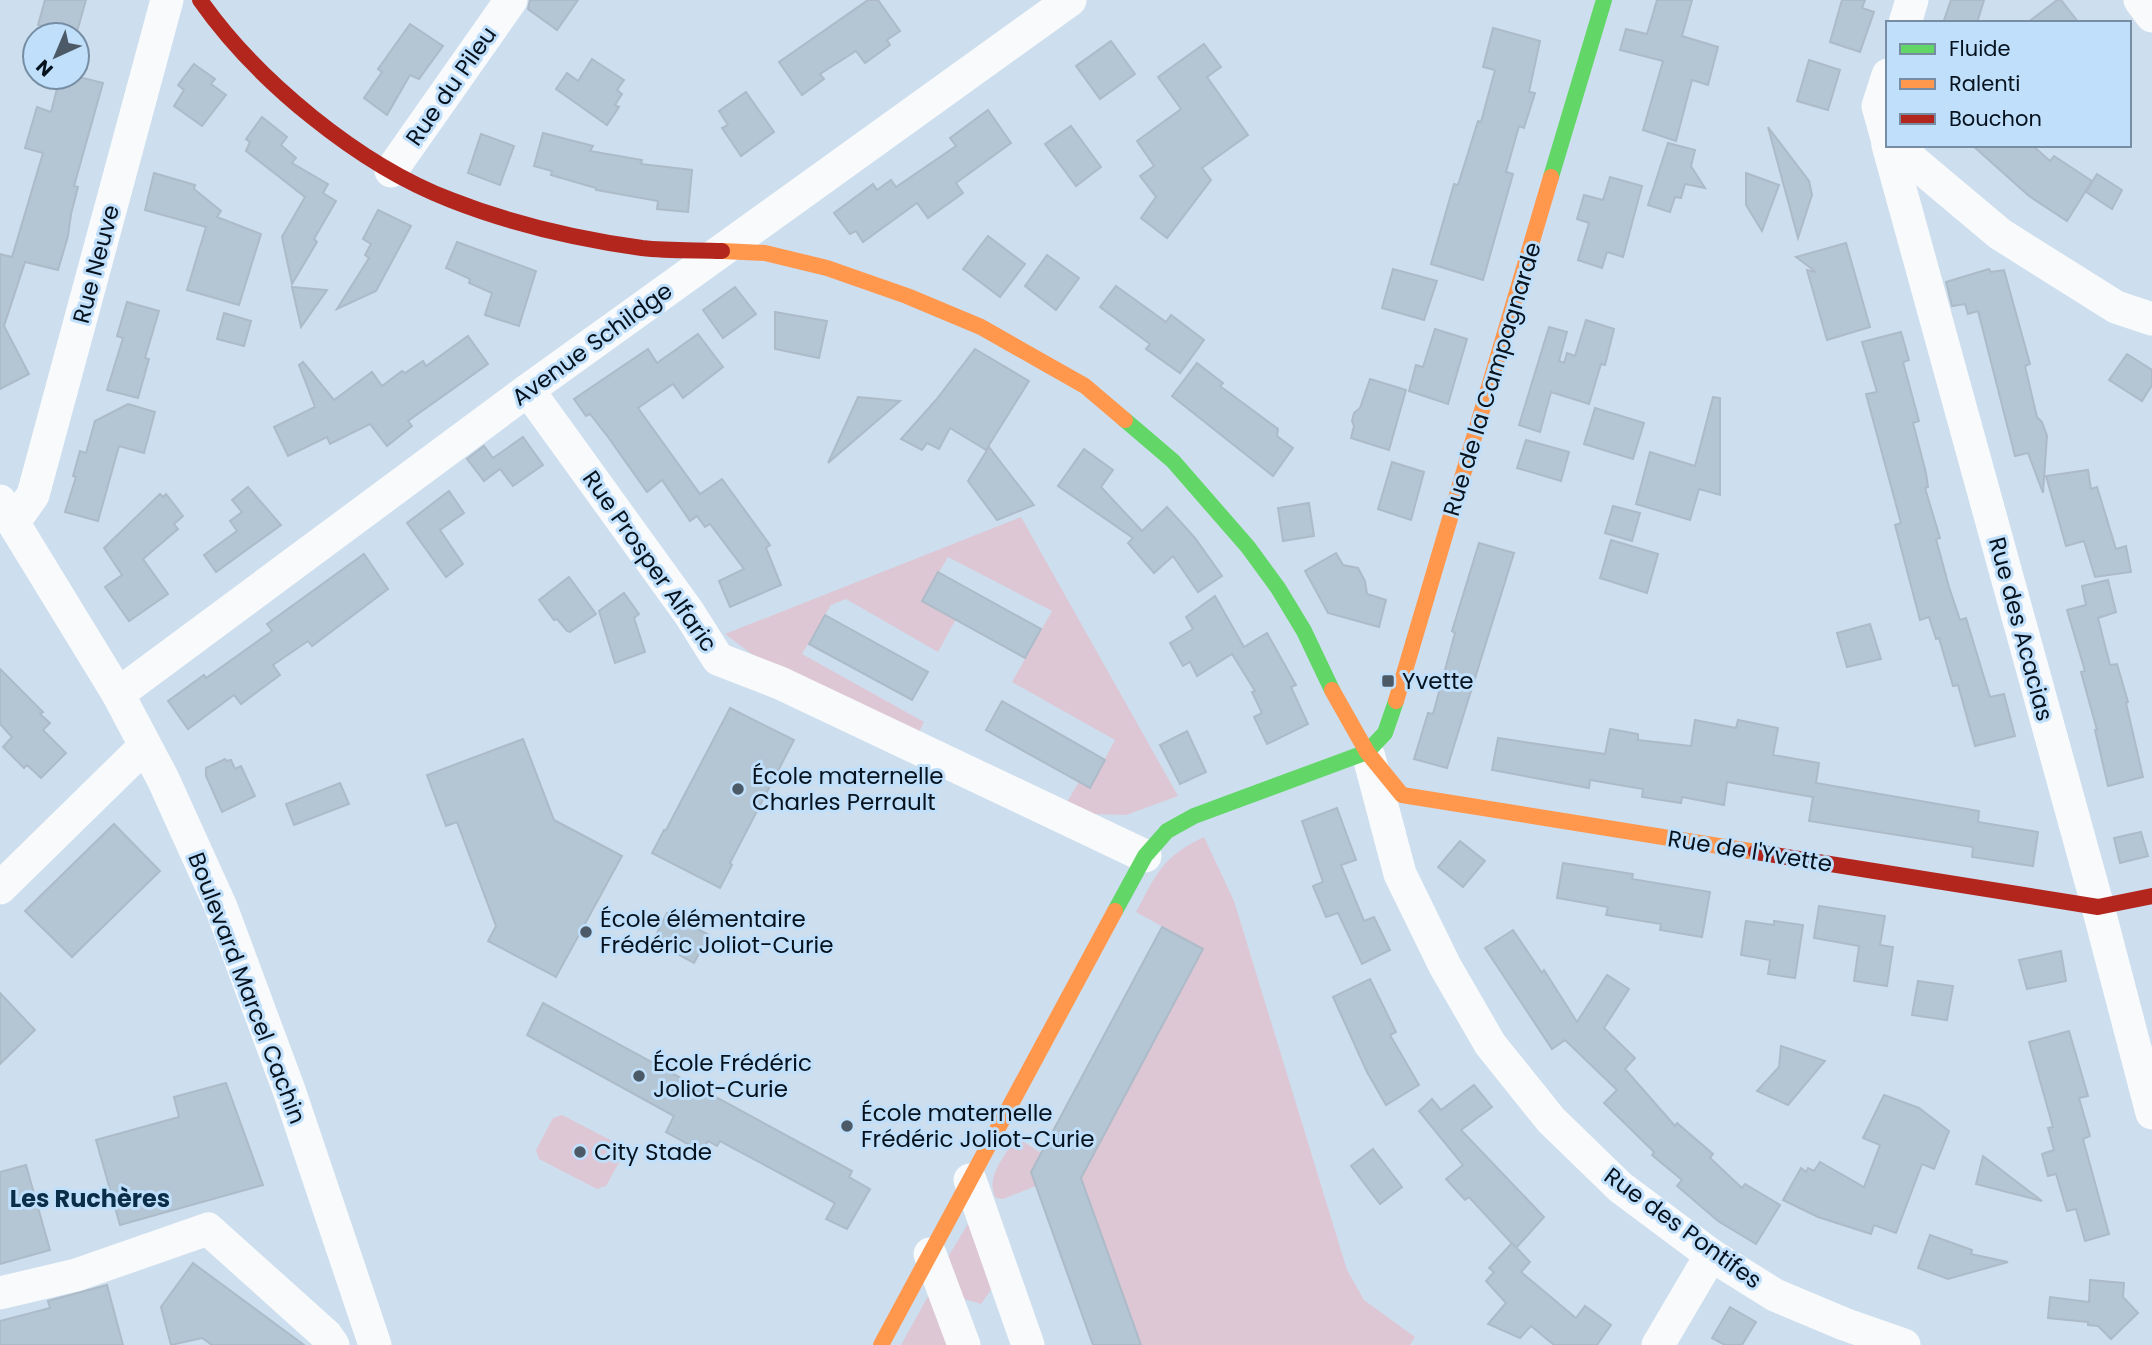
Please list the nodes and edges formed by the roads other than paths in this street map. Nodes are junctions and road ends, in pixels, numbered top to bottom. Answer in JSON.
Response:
{"nodes":[{"id":1,"x":167,"y":0,"type":"edge"},
{"id":2,"x":200,"y":0,"type":"edge"},
{"id":3,"x":511,"y":0,"type":"edge"},
{"id":4,"x":1070,"y":0,"type":"edge"},
{"id":5,"x":1604,"y":0,"type":"edge"},
{"id":6,"x":1912,"y":0,"type":"edge"},
{"id":7,"x":2140,"y":0,"type":"edge"},
{"id":8,"x":2152,"y":16,"type":"edge"},
{"id":9,"x":1906,"y":21,"type":"edge"},
{"id":10,"x":1889,"y":147,"type":"edge"},
{"id":11,"x":1904,"y":147,"type":"edge"},
{"id":12,"x":391,"y":171,"type":"junction"},
{"id":13,"x":719,"y":252,"type":"junction"},
{"id":14,"x":2152,"y":319,"type":"edge"},
{"id":15,"x":528,"y":390,"type":"junction"},
{"id":16,"x":7,"y":511,"type":"edge"},
{"id":17,"x":118,"y":694,"type":"junction"},
{"id":18,"x":145,"y":746,"type":"junction"},
{"id":19,"x":1367,"y":752,"type":"junction"},
{"id":20,"x":1145,"y":856,"type":"junction"},
{"id":21,"x":0,"y":888,"type":"edge"},
{"id":22,"x":2152,"y":895,"type":"edge"},
{"id":23,"x":2098,"y":907,"type":"junction"},
{"id":24,"x":2152,"y":1113,"type":"edge"},
{"id":25,"x":970,"y":1180,"type":"junction"},
{"id":26,"x":930,"y":1254,"type":"junction"},
{"id":27,"x":1711,"y":1255,"type":"junction"},
{"id":28,"x":0,"y":1293,"type":"edge"},
{"id":29,"x":333,"y":1345,"type":"edge"},
{"id":30,"x":375,"y":1345,"type":"edge"},
{"id":31,"x":881,"y":1345,"type":"edge"},
{"id":32,"x":964,"y":1345,"type":"edge"},
{"id":33,"x":1028,"y":1345,"type":"edge"},
{"id":34,"x":1658,"y":1345,"type":"edge"},
{"id":35,"x":1904,"y":1345,"type":"edge"}],
"edges":[{"from":1,"to":16,"type":"street","name":"Rue Neuve"},
{"from":2,"to":12,"type":"street","name":"Rue de l'Yvette"},
{"from":3,"to":12,"type":"street","name":"Rue du Pileu"},
{"from":4,"to":13,"type":"street","name":"Avenue Schildge"},
{"from":5,"to":19,"type":"street","name":"Rue de la Campagnarde"},
{"from":6,"to":9,"type":"street"},
{"from":7,"to":8,"type":"street"},
{"from":10,"to":23,"type":"street","name":"Rue des Acacias"},
{"from":11,"to":14,"type":"street"},
{"from":12,"to":13,"type":"street","name":"Rue de l'Yvette"},
{"from":13,"to":15,"type":"street","name":"Avenue Schildge"},
{"from":13,"to":19,"type":"street","name":"Rue de l'Yvette"},
{"from":15,"to":17,"type":"street","name":"Avenue Schildge"},
{"from":15,"to":20,"type":"street","name":"Rue Prosper Alfaric"},
{"from":16,"to":17,"type":"street","name":"Boulevard Marcel Cachin"},
{"from":17,"to":18,"type":"street","name":"Boulevard Marcel Cachin"},
{"from":18,"to":21,"type":"street"},
{"from":18,"to":30,"type":"street","name":"Boulevard Marcel Cachin"},
{"from":19,"to":20,"type":"street"},
{"from":19,"to":23,"type":"street","name":"Rue de l'Yvette"},
{"from":19,"to":27,"type":"street","name":"Rue des Pontifes"},
{"from":20,"to":25,"type":"street"},
{"from":22,"to":23,"type":"street","name":"Rue de l'Yvette"},
{"from":23,"to":24,"type":"street","name":"Rue des Acacias"},
{"from":25,"to":26,"type":"street"},
{"from":25,"to":33,"type":"street"},
{"from":26,"to":31,"type":"street"},
{"from":26,"to":32,"type":"street"},
{"from":27,"to":34,"type":"street"},
{"from":27,"to":35,"type":"street","name":"Rue des Pontifes"},
{"from":28,"to":29,"type":"street"}]}
